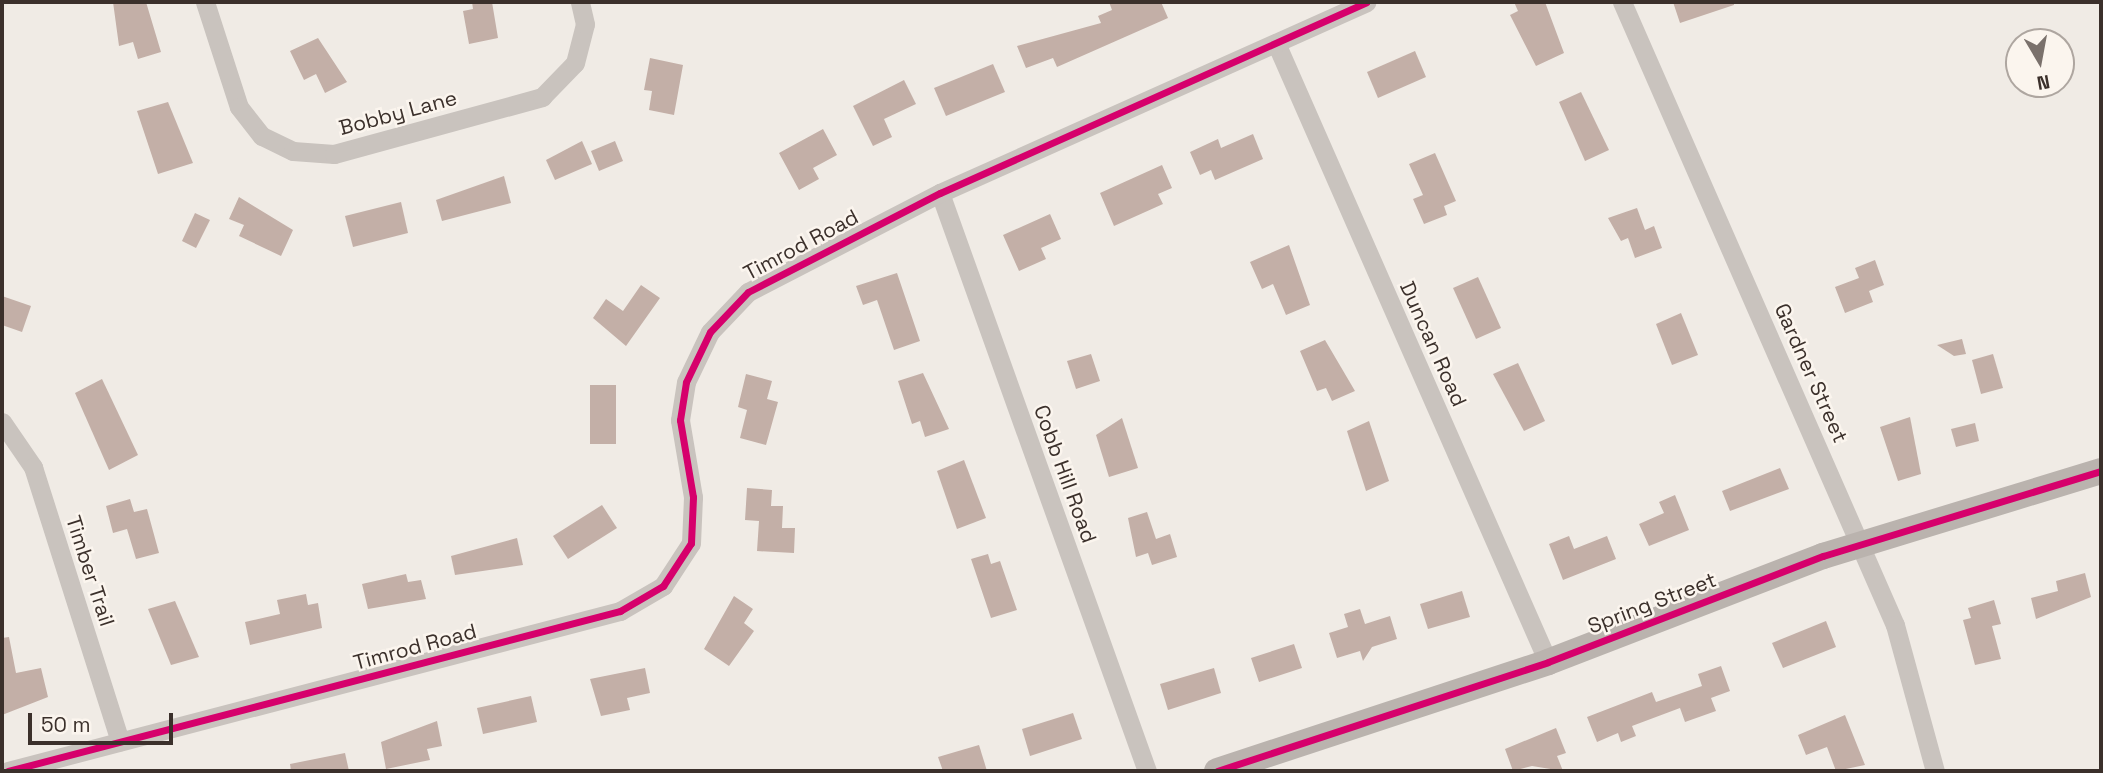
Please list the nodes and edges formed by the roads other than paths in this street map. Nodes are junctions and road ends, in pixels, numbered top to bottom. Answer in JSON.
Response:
{"nodes":[{"id":1,"x":205,"y":2,"type":"edge"},
{"id":2,"x":580,"y":2,"type":"edge"},
{"id":3,"x":1366,"y":2,"type":"edge"},
{"id":4,"x":1622,"y":2,"type":"edge"},
{"id":5,"x":1276,"y":43,"type":"junction"},
{"id":6,"x":940,"y":193,"type":"junction"},
{"id":7,"x":2,"y":422,"type":"edge"},
{"id":8,"x":2101,"y":471,"type":"edge"},
{"id":9,"x":1861,"y":543,"type":"junction"},
{"id":10,"x":1548,"y":662,"type":"junction"},
{"id":11,"x":120,"y":742,"type":"junction"},
{"id":12,"x":8,"y":771,"type":"edge"},
{"id":13,"x":1147,"y":771,"type":"edge"},
{"id":14,"x":1217,"y":771,"type":"edge"},
{"id":15,"x":1935,"y":771,"type":"edge"}],
"edges":[{"from":1,"to":2,"type":"street","name":"Bobby Lane"},
{"from":3,"to":5,"type":"street","name":"Timrod Road"},
{"from":4,"to":9,"type":"street","name":"Gardner Street"},
{"from":5,"to":6,"type":"street","name":"Timrod Road"},
{"from":5,"to":10,"type":"street","name":"Duncan Road"},
{"from":6,"to":11,"type":"street","name":"Timrod Road"},
{"from":6,"to":13,"type":"street","name":"Cobb Hill Road"},
{"from":7,"to":11,"type":"street","name":"Timber Trail"},
{"from":8,"to":9,"type":"street","name":"Spring Street"},
{"from":9,"to":10,"type":"street","name":"Spring Street"},
{"from":9,"to":15,"type":"street","name":"Gardner Street"},
{"from":10,"to":14,"type":"street","name":"Spring Street"},
{"from":11,"to":12,"type":"street","name":"Timrod Road"}]}
